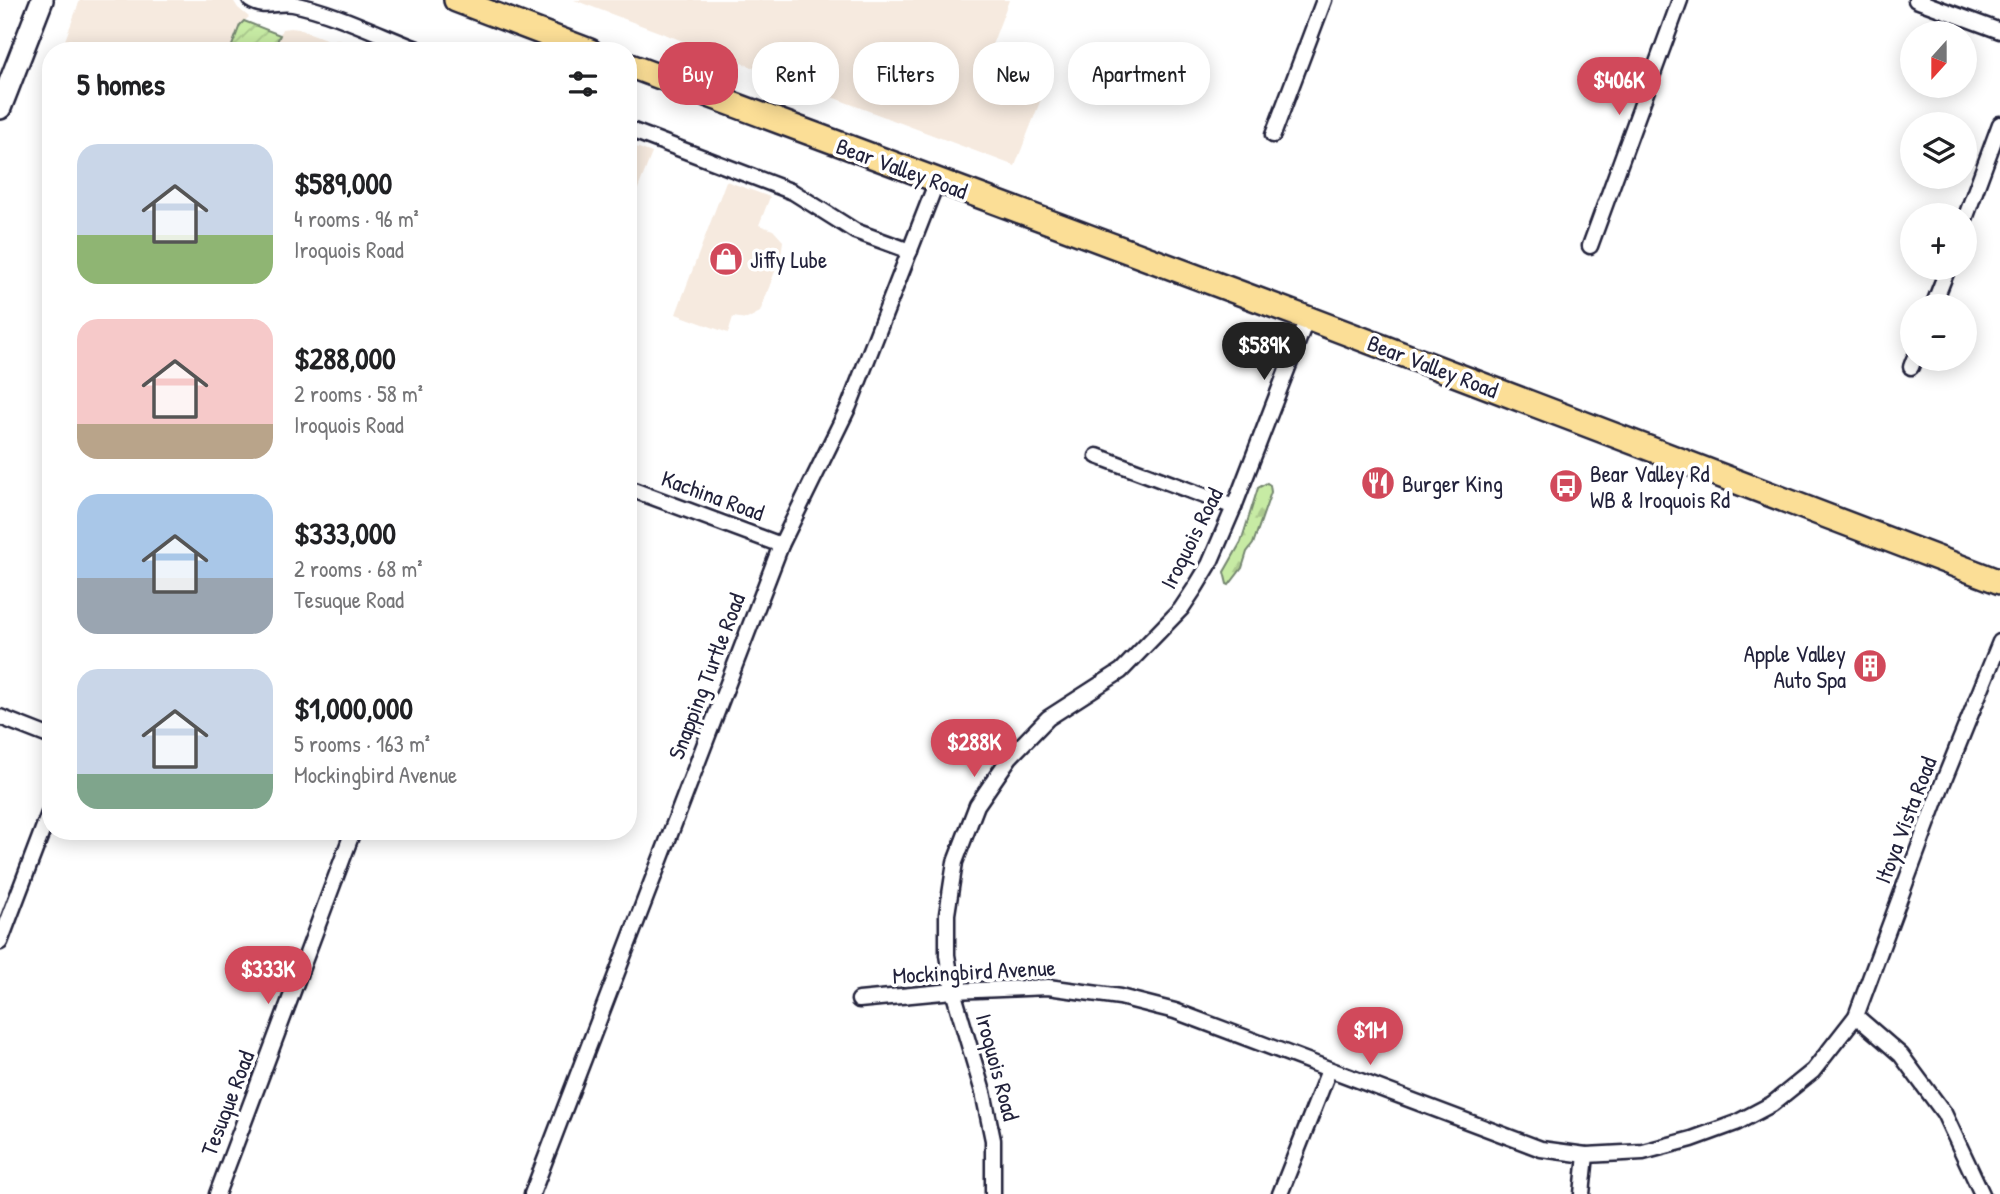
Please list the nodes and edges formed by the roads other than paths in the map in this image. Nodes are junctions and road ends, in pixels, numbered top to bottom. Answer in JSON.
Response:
{"nodes":[{"id":1,"x":42,"y":0,"type":"edge"},
{"id":2,"x":250,"y":0,"type":"edge"},
{"id":3,"x":456,"y":0,"type":"edge"},
{"id":4,"x":1324,"y":0,"type":"edge"},
{"id":5,"x":1680,"y":0,"type":"edge"},
{"id":6,"x":1916,"y":0,"type":"edge"},
{"id":7,"x":2000,"y":31,"type":"edge"},
{"id":8,"x":398,"y":42,"type":"edge"},
{"id":9,"x":566,"y":42,"type":"edge"},
{"id":10,"x":637,"y":68,"type":"edge"},
{"id":11,"x":0,"y":108,"type":"edge"},
{"id":12,"x":2000,"y":124,"type":"edge"},
{"id":13,"x":637,"y":133,"type":"edge"},
{"id":14,"x":1273,"y":135,"type":"dead end"},
{"id":15,"x":937,"y":181,"type":"junction"},
{"id":16,"x":1971,"y":203,"type":"edge"},
{"id":17,"x":1590,"y":246,"type":"dead end"},
{"id":18,"x":910,"y":251,"type":"junction"},
{"id":19,"x":1307,"y":318,"type":"junction"},
{"id":20,"x":1097,"y":456,"type":"dead end"},
{"id":21,"x":637,"y":491,"type":"edge"},
{"id":22,"x":1234,"y":508,"type":"junction"},
{"id":23,"x":781,"y":545,"type":"junction"},
{"id":24,"x":2000,"y":582,"type":"edge"},
{"id":25,"x":2000,"y":642,"type":"edge"},
{"id":26,"x":0,"y":717,"type":"edge"},
{"id":27,"x":42,"y":733,"type":"edge"},
{"id":28,"x":42,"y":832,"type":"edge"},
{"id":29,"x":350,"y":840,"type":"edge"},
{"id":30,"x":0,"y":942,"type":"edge"},
{"id":31,"x":953,"y":990,"type":"junction"},
{"id":32,"x":859,"y":1000,"type":"dead end"},
{"id":33,"x":1856,"y":1016,"type":"junction"},
{"id":34,"x":1329,"y":1070,"type":"junction"},
{"id":35,"x":1586,"y":1155,"type":"junction"},
{"id":36,"x":217,"y":1194,"type":"edge"},
{"id":37,"x":532,"y":1194,"type":"edge"},
{"id":38,"x":993,"y":1194,"type":"edge"},
{"id":39,"x":1280,"y":1194,"type":"edge"},
{"id":40,"x":1583,"y":1194,"type":"edge"},
{"id":41,"x":1982,"y":1194,"type":"edge"}],
"edges":[{"from":1,"to":11,"type":"street"},
{"from":2,"to":8,"type":"street"},
{"from":3,"to":9,"type":"main road"},
{"from":4,"to":14,"type":"street"},
{"from":5,"to":17,"type":"street"},
{"from":6,"to":7,"type":"street"},
{"from":10,"to":15,"type":"main road","name":"Bear Valley Road"},
{"from":12,"to":16,"type":"street"},
{"from":13,"to":18,"type":"street"},
{"from":15,"to":18,"type":"street","name":"Snapping Turtle Road"},
{"from":15,"to":19,"type":"main road","name":"Bear Valley Road"},
{"from":18,"to":23,"type":"street","name":"Snapping Turtle Road"},
{"from":19,"to":22,"type":"street","name":"Iroquois Road"},
{"from":19,"to":24,"type":"main road","name":"Bear Valley Road"},
{"from":20,"to":22,"type":"street"},
{"from":21,"to":23,"type":"street","name":"Kachina Road"},
{"from":22,"to":31,"type":"street","name":"Iroquois Road"},
{"from":23,"to":37,"type":"street","name":"Snapping Turtle Road"},
{"from":25,"to":33,"type":"street","name":"Itoya Vista Road"},
{"from":26,"to":27,"type":"street"},
{"from":28,"to":30,"type":"street"},
{"from":29,"to":36,"type":"street","name":"Tesuque Road"},
{"from":31,"to":32,"type":"street","name":"Mockingbird Avenue"},
{"from":31,"to":34,"type":"street","name":"Mockingbird Avenue"},
{"from":31,"to":38,"type":"street","name":"Iroquois Road"},
{"from":33,"to":35,"type":"street","name":"Mockingbird Avenue"},
{"from":33,"to":41,"type":"street"},
{"from":34,"to":35,"type":"street","name":"Mockingbird Avenue"},
{"from":34,"to":39,"type":"street"},
{"from":35,"to":40,"type":"street"}]}
